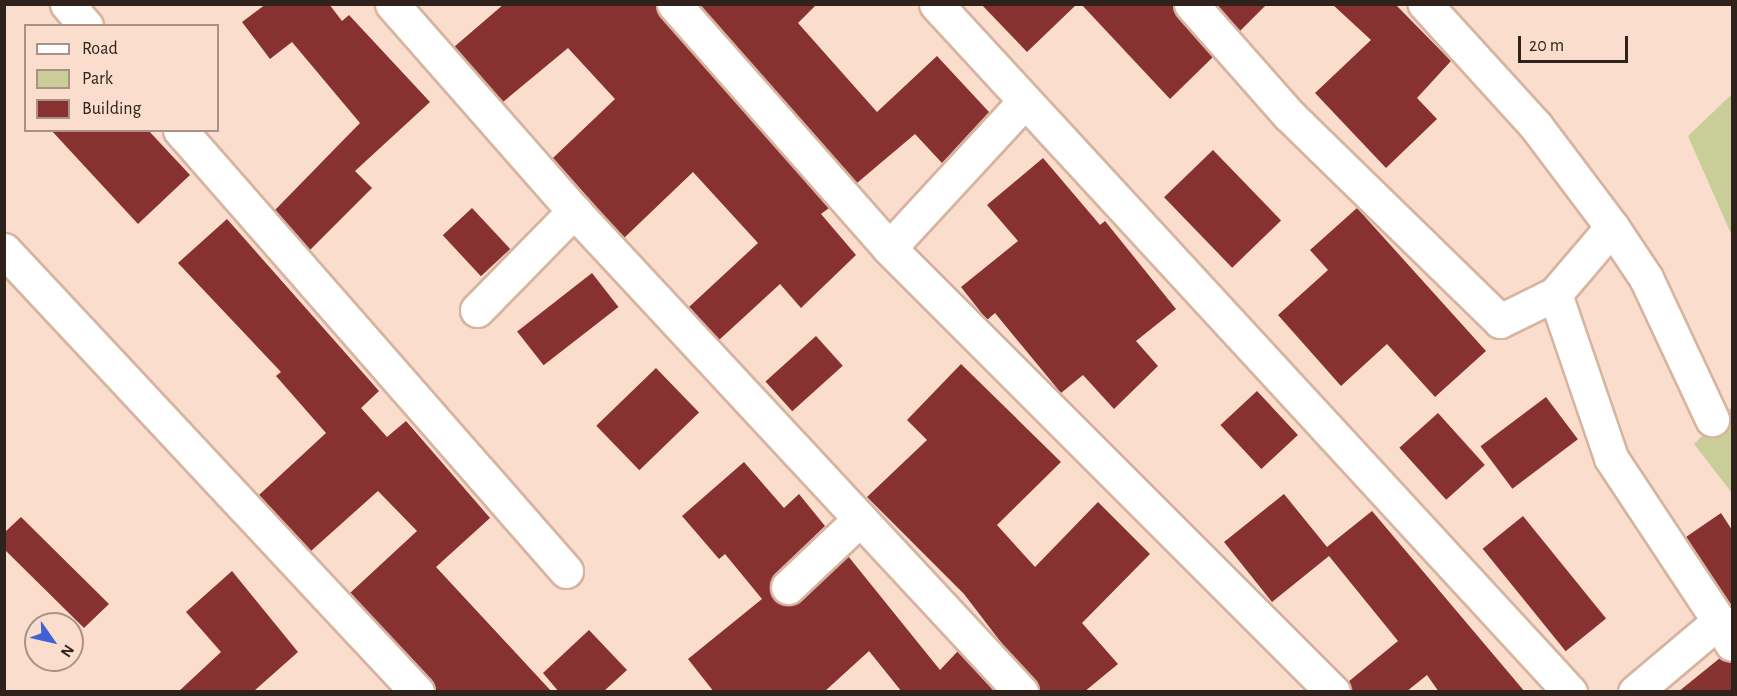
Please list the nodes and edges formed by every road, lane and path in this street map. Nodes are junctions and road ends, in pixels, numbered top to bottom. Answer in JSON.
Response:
{"nodes":[{"id":1,"x":67,"y":4,"type":"edge"},
{"id":2,"x":392,"y":4,"type":"edge"},
{"id":3,"x":674,"y":4,"type":"edge"},
{"id":4,"x":936,"y":4,"type":"edge"},
{"id":5,"x":1191,"y":4,"type":"edge"},
{"id":6,"x":1425,"y":4,"type":"edge"},
{"id":7,"x":84,"y":24,"type":"edge"},
{"id":8,"x":1023,"y":103,"type":"junction"},
{"id":9,"x":182,"y":132,"type":"edge"},
{"id":10,"x":574,"y":211,"type":"junction"},
{"id":11,"x":1612,"y":227,"type":"junction"},
{"id":12,"x":889,"y":248,"type":"junction"},
{"id":13,"x":4,"y":250,"type":"edge"},
{"id":14,"x":1555,"y":294,"type":"junction"},
{"id":15,"x":477,"y":310,"type":"dead end"},
{"id":16,"x":1712,"y":419,"type":"dead end"},
{"id":17,"x":860,"y":519,"type":"junction"},
{"id":18,"x":566,"y":571,"type":"dead end"},
{"id":19,"x":788,"y":587,"type":"dead end"},
{"id":20,"x":1726,"y":632,"type":"edge"},
{"id":21,"x":1018,"y":690,"type":"edge"},
{"id":22,"x":417,"y":692,"type":"edge"},
{"id":23,"x":1333,"y":692,"type":"edge"},
{"id":24,"x":1570,"y":692,"type":"edge"},
{"id":25,"x":1635,"y":692,"type":"edge"}],
"edges":[{"from":1,"to":7,"type":"street"},
{"from":2,"to":10,"type":"street"},
{"from":3,"to":12,"type":"street"},
{"from":4,"to":8,"type":"street"},
{"from":5,"to":14,"type":"street"},
{"from":6,"to":11,"type":"street"},
{"from":8,"to":12,"type":"street"},
{"from":8,"to":24,"type":"street"},
{"from":9,"to":18,"type":"street"},
{"from":10,"to":15,"type":"street"},
{"from":10,"to":17,"type":"street"},
{"from":11,"to":14,"type":"street"},
{"from":11,"to":16,"type":"street"},
{"from":12,"to":23,"type":"street"},
{"from":13,"to":22,"type":"street"},
{"from":14,"to":20,"type":"street"},
{"from":17,"to":19,"type":"street"},
{"from":17,"to":21,"type":"street"},
{"from":20,"to":25,"type":"street"}]}
